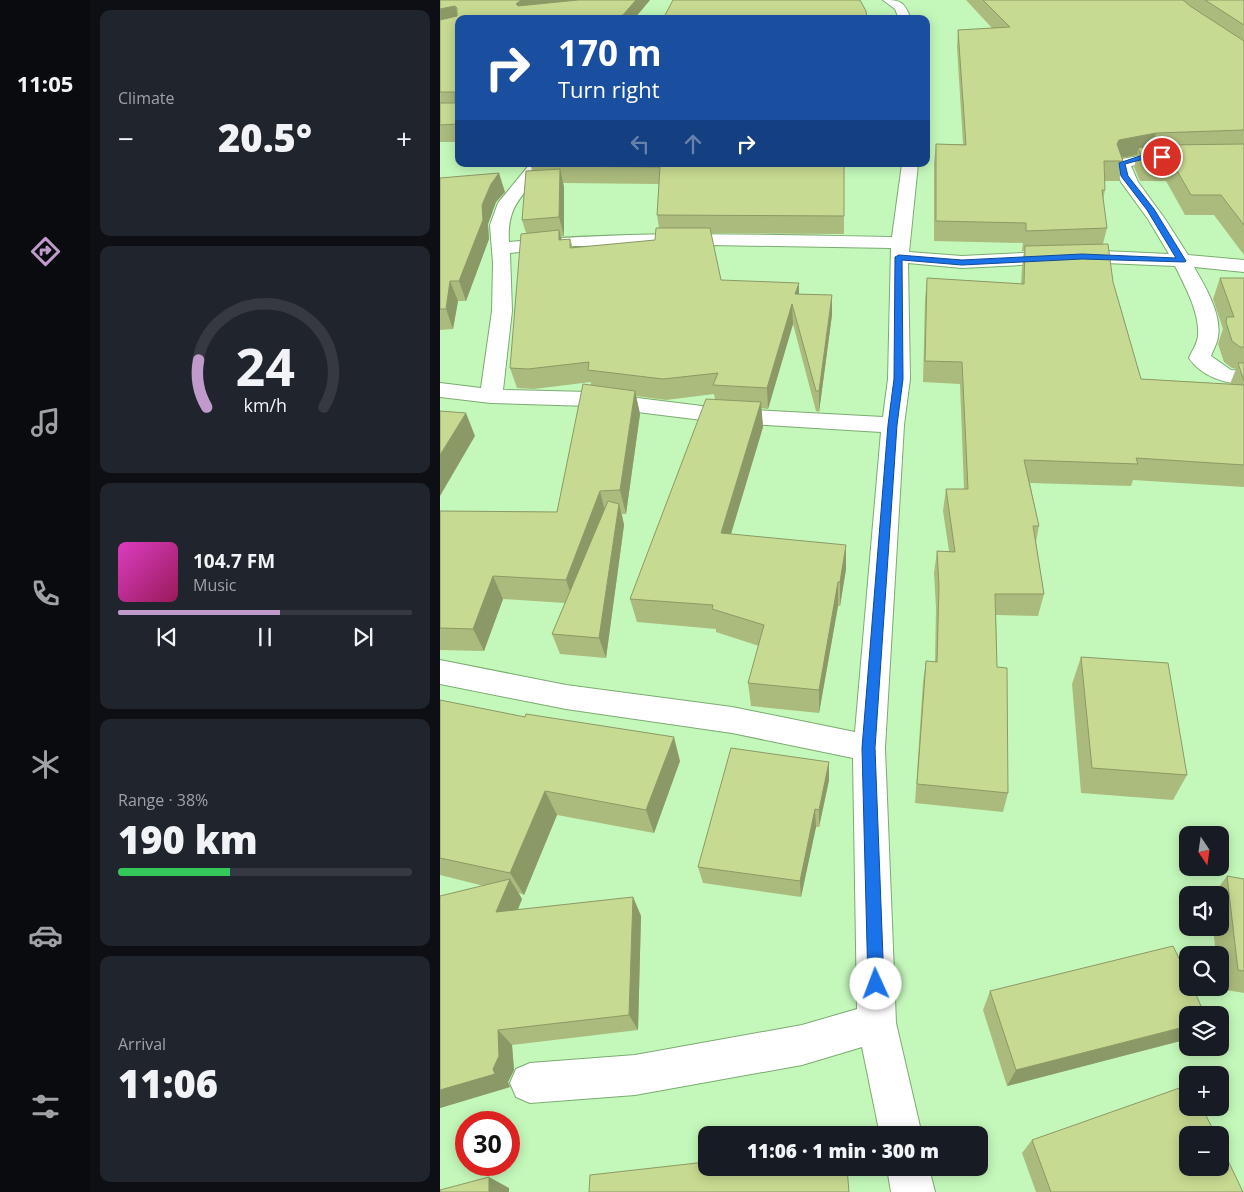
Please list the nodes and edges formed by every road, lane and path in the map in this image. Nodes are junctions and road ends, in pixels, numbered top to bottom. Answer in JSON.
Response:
{"nodes":[{"id":1,"x":889,"y":0,"type":"edge"},
{"id":2,"x":903,"y":15,"type":"edge"},
{"id":3,"x":1244,"y":156,"type":"edge"},
{"id":4,"x":536,"y":167,"type":"edge"},
{"id":5,"x":910,"y":167,"type":"edge"},
{"id":6,"x":501,"y":248,"type":"junction"},
{"id":7,"x":899,"y":250,"type":"junction"},
{"id":8,"x":1182,"y":261,"type":"junction"},
{"id":9,"x":1244,"y":266,"type":"edge"},
{"id":10,"x":1244,"y":378,"type":"edge"},
{"id":11,"x":440,"y":390,"type":"edge"},
{"id":12,"x":491,"y":396,"type":"junction"},
{"id":13,"x":892,"y":425,"type":"junction"},
{"id":14,"x":440,"y":672,"type":"edge"},
{"id":15,"x":869,"y":748,"type":"junction"},
{"id":16,"x":877,"y":1023,"type":"junction"},
{"id":17,"x":530,"y":1083,"type":"dead end"},
{"id":18,"x":899,"y":1126,"type":"edge"},
{"id":19,"x":910,"y":1176,"type":"edge"},
{"id":20,"x":913,"y":1192,"type":"edge"}],
"edges":[{"from":1,"to":2,"type":"street"},
{"from":3,"to":8,"type":"street"},
{"from":4,"to":6,"type":"street"},
{"from":5,"to":7,"type":"street"},
{"from":6,"to":7,"type":"street"},
{"from":6,"to":12,"type":"street"},
{"from":7,"to":8,"type":"street"},
{"from":7,"to":13,"type":"street"},
{"from":8,"to":9,"type":"street"},
{"from":8,"to":10,"type":"street"},
{"from":11,"to":12,"type":"street"},
{"from":12,"to":13,"type":"street"},
{"from":13,"to":15,"type":"street"},
{"from":14,"to":15,"type":"street"},
{"from":15,"to":16,"type":"street"},
{"from":16,"to":17,"type":"street"},
{"from":16,"to":18,"type":"street"},
{"from":19,"to":20,"type":"street"}]}
